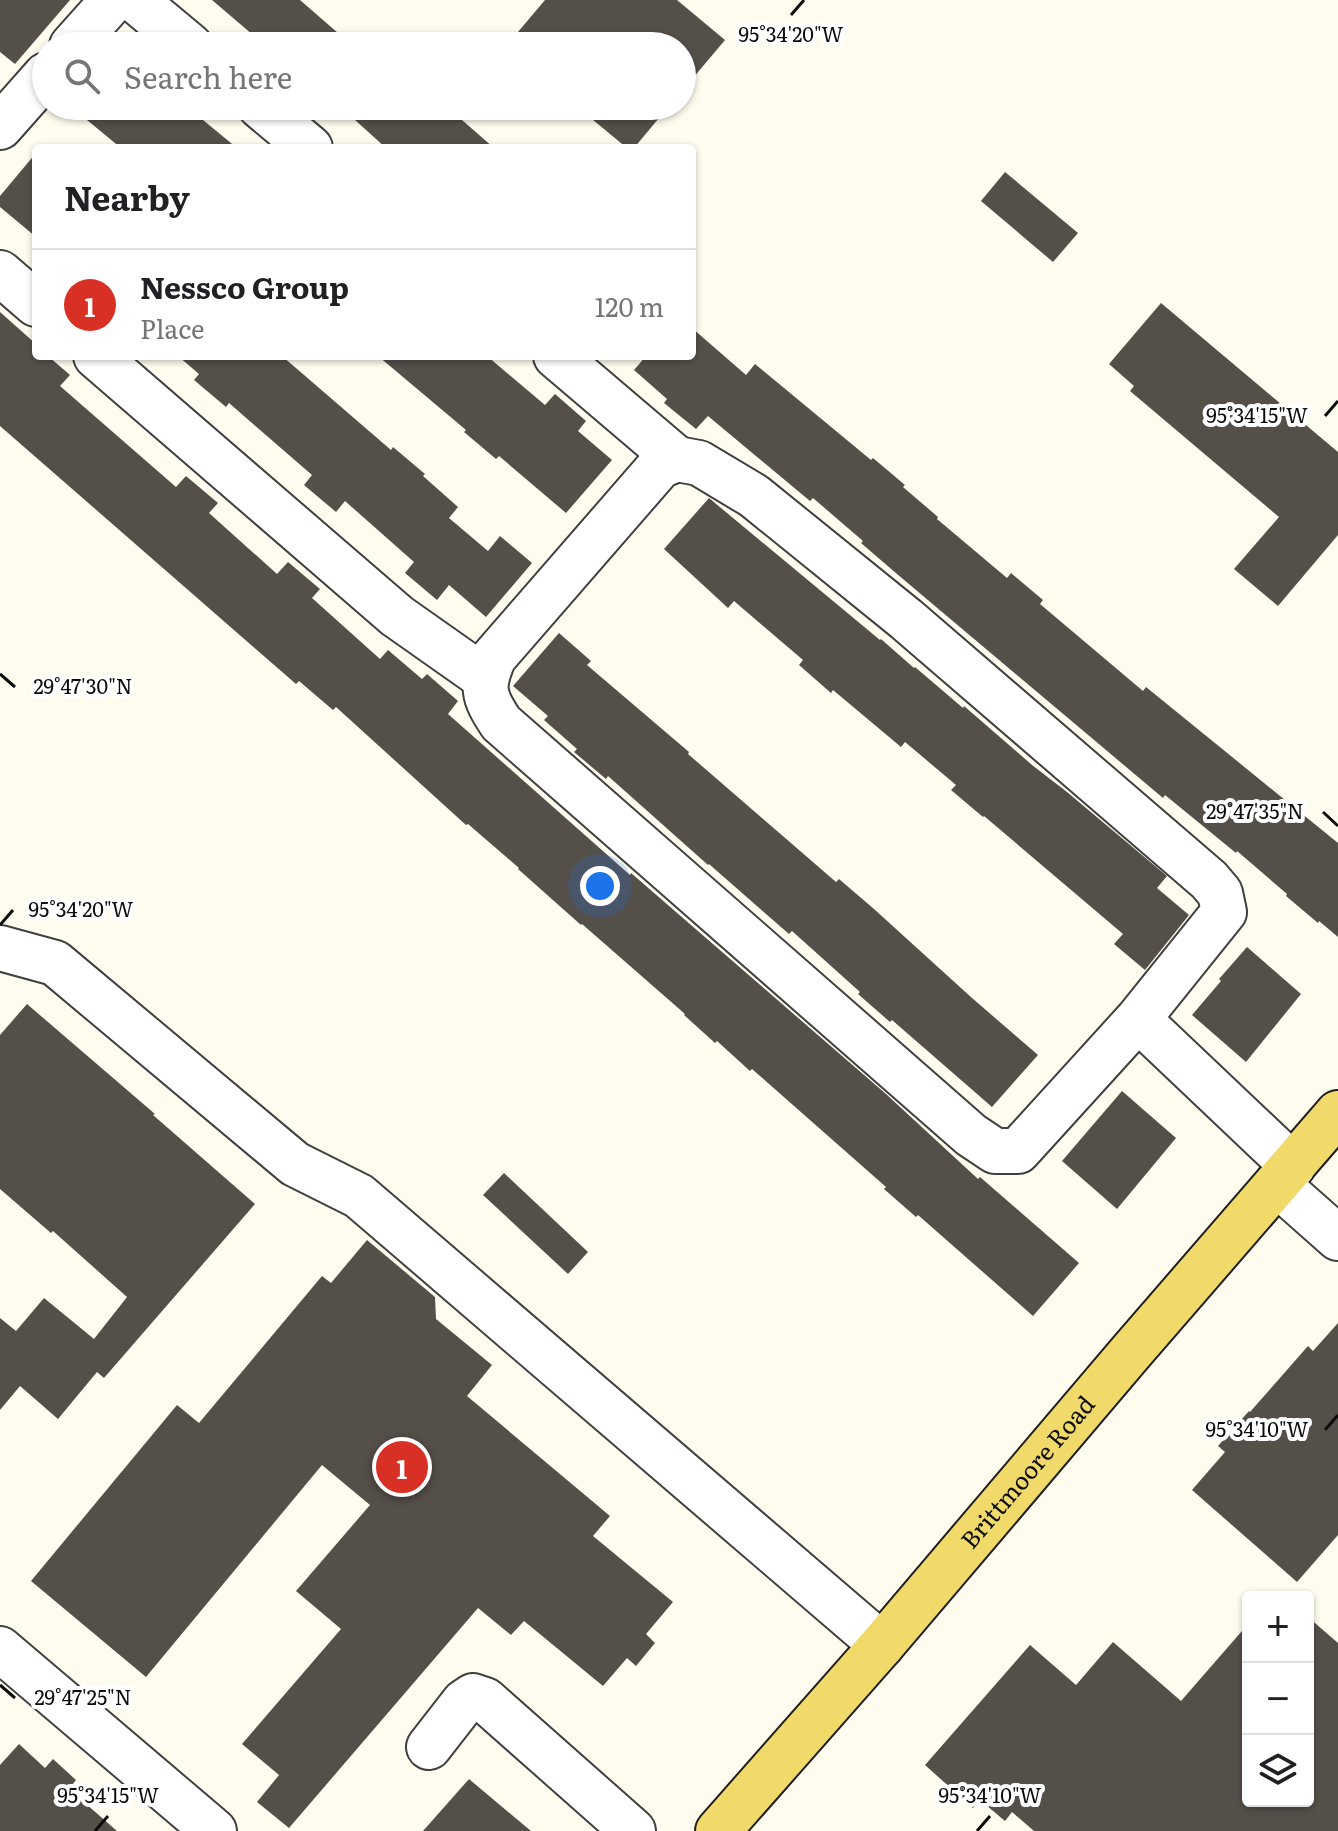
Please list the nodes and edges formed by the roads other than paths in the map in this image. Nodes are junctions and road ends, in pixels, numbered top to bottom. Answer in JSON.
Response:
{"nodes":[{"id":1,"x":113,"y":0,"type":"edge"},
{"id":2,"x":135,"y":0,"type":"edge"},
{"id":3,"x":84,"y":32,"type":"edge"},
{"id":4,"x":173,"y":32,"type":"edge"},
{"id":5,"x":32,"y":91,"type":"edge"},
{"id":6,"x":277,"y":120,"type":"edge"},
{"id":7,"x":0,"y":127,"type":"edge"},
{"id":8,"x":305,"y":144,"type":"edge"},
{"id":9,"x":0,"y":273,"type":"edge"},
{"id":10,"x":32,"y":301,"type":"edge"},
{"id":11,"x":101,"y":360,"type":"edge"},
{"id":12,"x":561,"y":360,"type":"edge"},
{"id":13,"x":677,"y":459,"type":"junction"},
{"id":14,"x":485,"y":678,"type":"junction"},
{"id":15,"x":0,"y":948,"type":"edge"},
{"id":16,"x":1138,"y":1019,"type":"junction"},
{"id":17,"x":1338,"y":1113,"type":"edge"},
{"id":18,"x":1285,"y":1175,"type":"junction"},
{"id":19,"x":1338,"y":1238,"type":"edge"},
{"id":20,"x":882,"y":1645,"type":"junction"},
{"id":21,"x":0,"y":1649,"type":"edge"},
{"id":22,"x":429,"y":1747,"type":"dead end"},
{"id":23,"x":214,"y":1831,"type":"edge"},
{"id":24,"x":633,"y":1831,"type":"edge"},
{"id":25,"x":718,"y":1831,"type":"edge"}],
"edges":[{"from":1,"to":3,"type":"street"},
{"from":2,"to":4,"type":"street"},
{"from":5,"to":7,"type":"street"},
{"from":6,"to":8,"type":"street"},
{"from":9,"to":10,"type":"street"},
{"from":11,"to":14,"type":"street"},
{"from":12,"to":13,"type":"street"},
{"from":13,"to":14,"type":"street"},
{"from":13,"to":16,"type":"street"},
{"from":14,"to":16,"type":"street"},
{"from":15,"to":20,"type":"street"},
{"from":16,"to":18,"type":"street"},
{"from":17,"to":18,"type":"main road","name":"Brittmoore Road"},
{"from":18,"to":19,"type":"street"},
{"from":18,"to":20,"type":"main road","name":"Brittmoore Road"},
{"from":20,"to":25,"type":"main road","name":"Brittmoore Road"},
{"from":21,"to":23,"type":"street"},
{"from":22,"to":24,"type":"street"}]}
